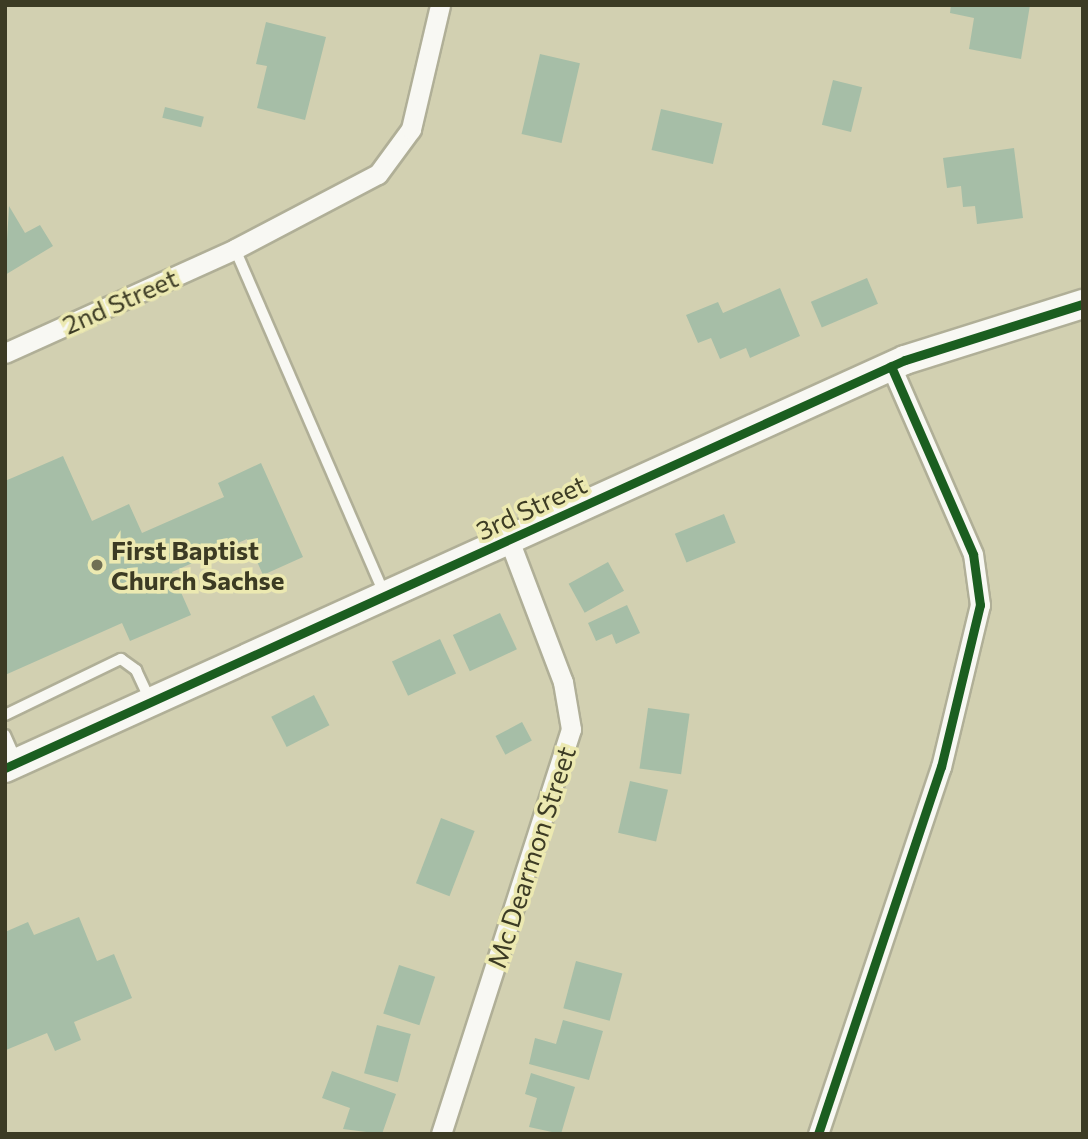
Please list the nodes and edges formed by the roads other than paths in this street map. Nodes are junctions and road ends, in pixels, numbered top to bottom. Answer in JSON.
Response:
{"nodes":[{"id":1,"x":440,"y":5,"type":"edge"},
{"id":2,"x":235,"y":249,"type":"junction"},
{"id":3,"x":1083,"y":304,"type":"edge"},
{"id":4,"x":5,"y":352,"type":"edge"},
{"id":5,"x":891,"y":366,"type":"junction"},
{"id":6,"x":509,"y":540,"type":"junction"},
{"id":7,"x":386,"y":596,"type":"junction"},
{"id":8,"x":150,"y":702,"type":"junction"},
{"id":9,"x":5,"y":715,"type":"edge"},
{"id":10,"x":5,"y":735,"type":"edge"},
{"id":11,"x":11,"y":765,"type":"edge"},
{"id":12,"x":441,"y":1134,"type":"edge"},
{"id":13,"x":818,"y":1134,"type":"edge"}],
"edges":[{"from":1,"to":2,"type":"street","name":"2nd Street"},
{"from":2,"to":4,"type":"street","name":"2nd Street"},
{"from":2,"to":7,"type":"lane"},
{"from":3,"to":5,"type":"street","name":"3rd Street"},
{"from":5,"to":6,"type":"street","name":"3rd Street"},
{"from":5,"to":13,"type":"street"},
{"from":6,"to":7,"type":"street","name":"3rd Street"},
{"from":6,"to":12,"type":"street","name":"Mc Dearmon Street"},
{"from":7,"to":8,"type":"street","name":"3rd Street"},
{"from":8,"to":9,"type":"lane"},
{"from":8,"to":11,"type":"street","name":"3rd Street"},
{"from":10,"to":11,"type":"lane"}]}
